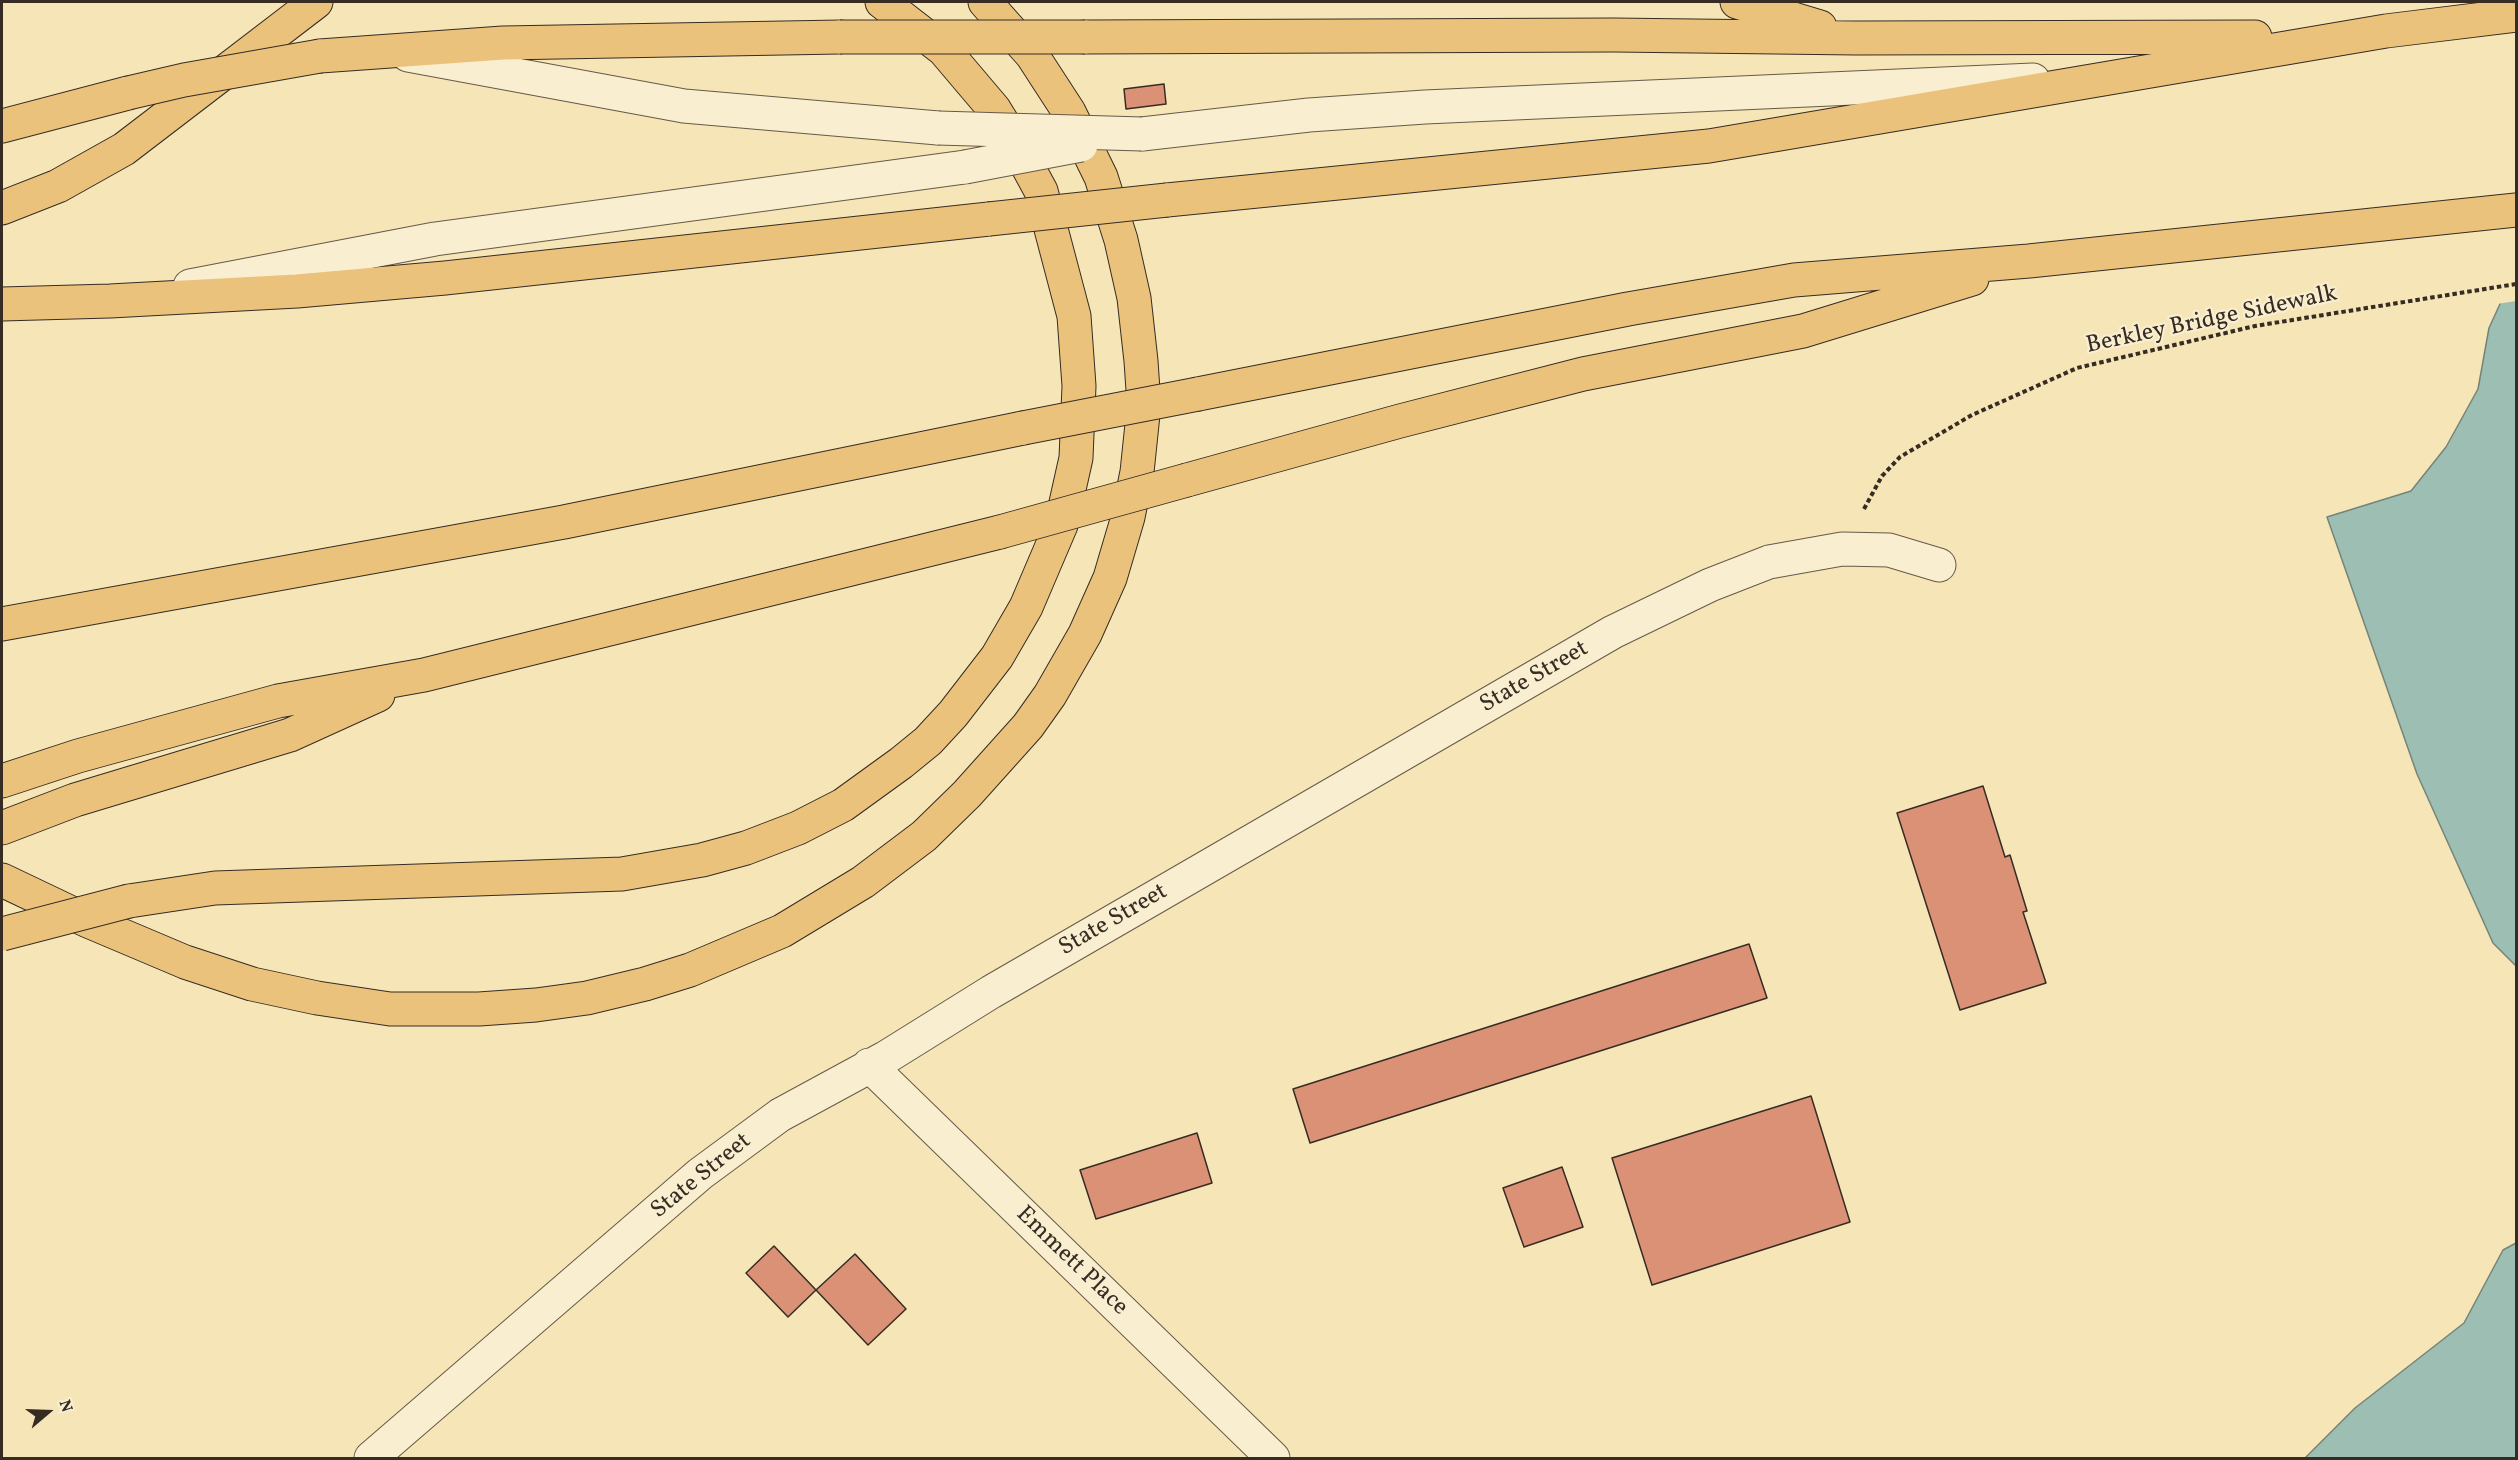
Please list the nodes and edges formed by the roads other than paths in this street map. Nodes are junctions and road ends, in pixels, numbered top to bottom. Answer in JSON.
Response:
{"nodes":[{"id":1,"x":316,"y":2,"type":"edge"},
{"id":2,"x":882,"y":2,"type":"edge"},
{"id":3,"x":985,"y":2,"type":"edge"},
{"id":4,"x":1737,"y":2,"type":"edge"},
{"id":5,"x":2517,"y":15,"type":"edge"},
{"id":6,"x":2386,"y":32,"type":"junction"},
{"id":7,"x":1856,"y":38,"type":"junction"},
{"id":8,"x":390,"y":52,"type":"junction"},
{"id":9,"x":2119,"y":76,"type":"junction"},
{"id":10,"x":2,"y":126,"type":"edge"},
{"id":11,"x":1142,"y":134,"type":"junction"},
{"id":12,"x":2,"y":208,"type":"edge"},
{"id":13,"x":2517,"y":210,"type":"edge"},
{"id":14,"x":2029,"y":261,"type":"junction"},
{"id":15,"x":110,"y":301,"type":"junction"},
{"id":16,"x":2,"y":304,"type":"edge"},
{"id":17,"x":1939,"y":565,"type":"dead end"},
{"id":18,"x":2,"y":624,"type":"edge"},
{"id":19,"x":424,"y":675,"type":"junction"},
{"id":20,"x":2,"y":781,"type":"edge"},
{"id":21,"x":2,"y":828,"type":"edge"},
{"id":22,"x":2,"y":880,"type":"edge"},
{"id":23,"x":2,"y":934,"type":"edge"},
{"id":24,"x":869,"y":1065,"type":"junction"},
{"id":25,"x":371,"y":1458,"type":"edge"},
{"id":26,"x":1274,"y":1458,"type":"edge"}],
"edges":[{"from":1,"to":12,"type":"highway"},
{"from":2,"to":23,"type":"highway","bridge":true},
{"from":3,"to":22,"type":"highway"},
{"from":4,"to":7,"type":"highway"},
{"from":5,"to":6,"type":"highway"},
{"from":6,"to":7,"type":"highway"},
{"from":6,"to":9,"type":"highway"},
{"from":7,"to":8,"type":"highway","bridge":true},
{"from":8,"to":10,"type":"highway","bridge":true},
{"from":8,"to":11,"type":"street","bridge":true},
{"from":9,"to":11,"type":"street"},
{"from":9,"to":15,"type":"highway","bridge":true},
{"from":11,"to":15,"type":"street","bridge":true},
{"from":13,"to":14,"type":"highway"},
{"from":14,"to":18,"type":"highway","bridge":true},
{"from":14,"to":19,"type":"highway","bridge":true},
{"from":15,"to":16,"type":"highway"},
{"from":17,"to":24,"type":"street","name":"State Street"},
{"from":19,"to":20,"type":"highway"},
{"from":19,"to":21,"type":"highway"},
{"from":24,"to":25,"type":"street","name":"State Street"},
{"from":24,"to":26,"type":"street","name":"Emmett Place"}]}
